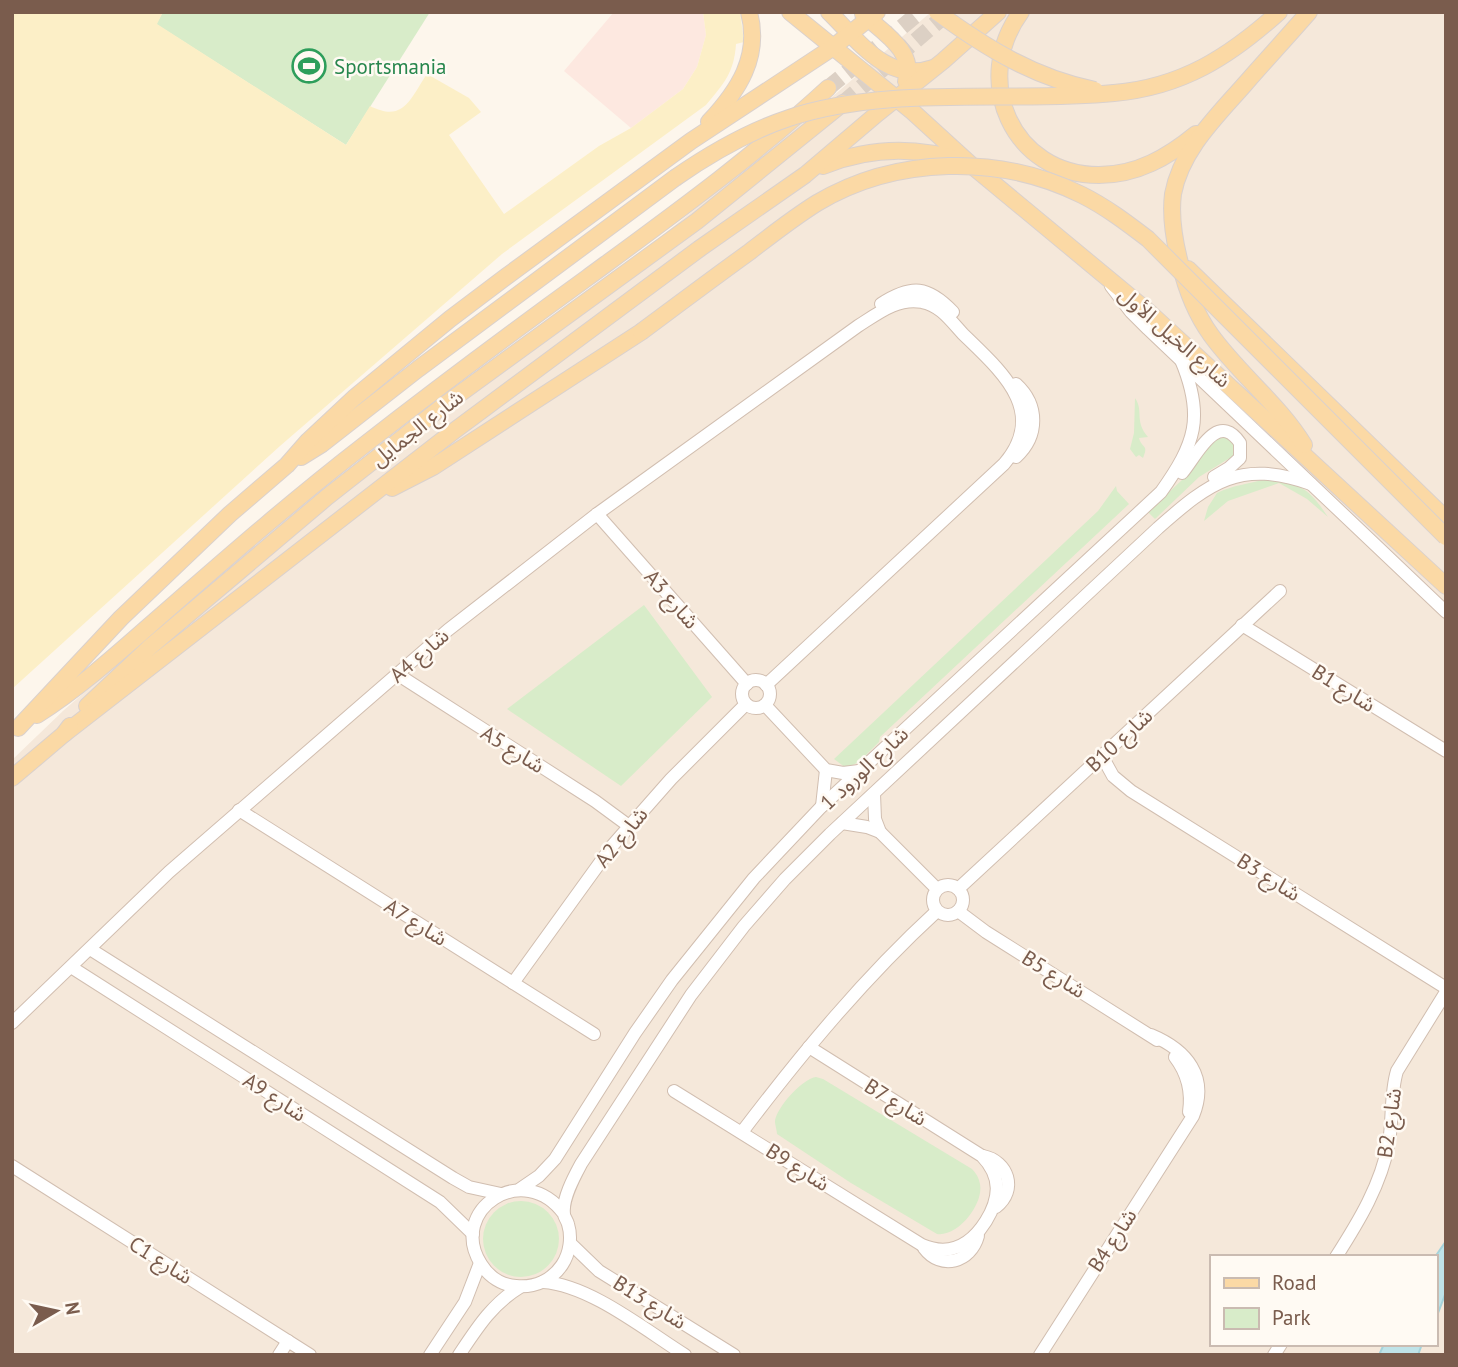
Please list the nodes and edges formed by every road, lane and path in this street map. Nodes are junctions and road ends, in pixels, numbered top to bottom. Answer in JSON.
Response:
{"nodes":[{"id":1,"x":749,"y":12,"type":"edge"},
{"id":2,"x":790,"y":12,"type":"edge"},
{"id":3,"x":829,"y":12,"type":"edge"},
{"id":4,"x":937,"y":12,"type":"edge"},
{"id":5,"x":998,"y":12,"type":"edge"},
{"id":6,"x":1021,"y":12,"type":"edge"},
{"id":7,"x":1279,"y":12,"type":"edge"},
{"id":8,"x":1309,"y":12,"type":"edge"},
{"id":9,"x":869,"y":15,"type":"edge"},
{"id":10,"x":851,"y":33,"type":"junction"},
{"id":11,"x":832,"y":48,"type":"junction"},
{"id":12,"x":937,"y":66,"type":"junction"},
{"id":13,"x":909,"y":72,"type":"junction"},
{"id":14,"x":828,"y":88,"type":"tunnel mouth"},
{"id":15,"x":1114,"y":93,"type":"junction"},
{"id":16,"x":896,"y":99,"type":"junction"},
{"id":17,"x":843,"y":103,"type":"tunnel mouth"},
{"id":18,"x":1212,"y":122,"type":"junction"},
{"id":19,"x":691,"y":141,"type":"junction"},
{"id":20,"x":970,"y":164,"type":"junction"},
{"id":21,"x":805,"y":175,"type":"junction"},
{"id":22,"x":1179,"y":260,"type":"junction"},
{"id":23,"x":1103,"y":274,"type":"junction"},
{"id":24,"x":1181,"y":360,"type":"junction"},
{"id":25,"x":1311,"y":460,"type":"junction"},
{"id":26,"x":287,"y":465,"type":"junction"},
{"id":27,"x":1311,"y":484,"type":"junction"},
{"id":28,"x":1161,"y":492,"type":"junction"},
{"id":29,"x":374,"y":495,"type":"junction"},
{"id":30,"x":597,"y":514,"type":"junction"},
{"id":31,"x":1170,"y":517,"type":"junction"},
{"id":32,"x":1446,"y":519,"type":"edge"},
{"id":33,"x":1446,"y":537,"type":"edge"},
{"id":34,"x":1446,"y":586,"type":"edge"},
{"id":35,"x":1280,"y":591,"type":"dead end"},
{"id":36,"x":1446,"y":612,"type":"edge"},
{"id":37,"x":1242,"y":625,"type":"junction"},
{"id":38,"x":397,"y":674,"type":"junction"},
{"id":39,"x":747,"y":684,"type":"junction"},
{"id":40,"x":766,"y":685,"type":"junction"},
{"id":41,"x":746,"y":704,"type":"junction"},
{"id":42,"x":765,"y":705,"type":"junction"},
{"id":43,"x":15,"y":730,"type":"edge"},
{"id":44,"x":64,"y":734,"type":"junction"},
{"id":45,"x":1446,"y":751,"type":"edge"},
{"id":46,"x":1102,"y":756,"type":"junction"},
{"id":47,"x":826,"y":770,"type":"junction"},
{"id":48,"x":860,"y":771,"type":"junction"},
{"id":49,"x":12,"y":778,"type":"edge"},
{"id":50,"x":874,"y":794,"type":"junction"},
{"id":51,"x":822,"y":806,"type":"junction"},
{"id":52,"x":239,"y":810,"type":"junction"},
{"id":53,"x":842,"y":823,"type":"junction"},
{"id":54,"x":629,"y":826,"type":"junction"},
{"id":55,"x":880,"y":832,"type":"junction"},
{"id":56,"x":937,"y":889,"type":"junction"},
{"id":57,"x":958,"y":889,"type":"junction"},
{"id":58,"x":937,"y":911,"type":"junction"},
{"id":59,"x":958,"y":911,"type":"junction"},
{"id":60,"x":90,"y":949,"type":"junction"},
{"id":61,"x":71,"y":967,"type":"junction"},
{"id":62,"x":513,"y":983,"type":"junction"},
{"id":63,"x":1446,"y":990,"type":"edge"},
{"id":64,"x":12,"y":1023,"type":"edge"},
{"id":65,"x":594,"y":1034,"type":"dead end"},
{"id":66,"x":1151,"y":1035,"type":"joint"},
{"id":67,"x":809,"y":1047,"type":"junction"},
{"id":68,"x":674,"y":1091,"type":"dead end"},
{"id":69,"x":742,"y":1132,"type":"junction"},
{"id":70,"x":12,"y":1166,"type":"edge"},
{"id":71,"x":520,"y":1189,"type":"junction"},
{"id":72,"x":501,"y":1194,"type":"junction"},
{"id":73,"x":564,"y":1213,"type":"junction"},
{"id":74,"x":979,"y":1232,"type":"joint"},
{"id":75,"x":473,"y":1234,"type":"junction"},
{"id":76,"x":570,"y":1243,"type":"junction"},
{"id":77,"x":1337,"y":1255,"type":"edge"},
{"id":78,"x":480,"y":1263,"type":"junction"},
{"id":79,"x":543,"y":1282,"type":"junction"},
{"id":80,"x":520,"y":1287,"type":"junction"},
{"id":81,"x":288,"y":1341,"type":"junction"},
{"id":82,"x":279,"y":1355,"type":"edge"},
{"id":83,"x":310,"y":1355,"type":"edge"},
{"id":84,"x":430,"y":1355,"type":"edge"},
{"id":85,"x":459,"y":1355,"type":"edge"},
{"id":86,"x":685,"y":1355,"type":"edge"},
{"id":87,"x":734,"y":1355,"type":"edge"},
{"id":88,"x":1040,"y":1355,"type":"edge"}],
"edges":[{"from":1,"to":19,"type":"main road"},
{"from":2,"to":11,"type":"main road","name":"شارع الخيل الأول"},
{"from":3,"to":10,"type":"main road"},
{"from":4,"to":15,"type":"main road","bridge":true},
{"from":5,"to":12,"type":"main road"},
{"from":6,"to":18,"type":"main road"},
{"from":7,"to":15,"type":"main road"},
{"from":8,"to":18,"type":"main road"},
{"from":9,"to":10,"type":"main road"},
{"from":9,"to":13,"type":"main road"},
{"from":10,"to":11,"type":"main road"},
{"from":10,"to":13,"type":"main road"},
{"from":11,"to":16,"type":"main road","name":"شارع الخيل الأول"},
{"from":11,"to":19,"type":"main road"},
{"from":12,"to":13,"type":"main road"},
{"from":12,"to":16,"type":"main road"},
{"from":13,"to":16,"type":"main road"},
{"from":14,"to":43,"type":"main road","name":"شارع الجمايل"},
{"from":15,"to":26,"type":"main road","bridge":true},
{"from":16,"to":20,"type":"main road","name":"شارع الخيل الأول"},
{"from":16,"to":21,"type":"main road"},
{"from":17,"to":44,"type":"main road","name":"شارع الجمايل"},
{"from":18,"to":22,"type":"main road"},
{"from":19,"to":26,"type":"main road"},
{"from":20,"to":21,"type":"main road"},
{"from":20,"to":23,"type":"main road","name":"شارع الخيل الأول"},
{"from":21,"to":29,"type":"main road"},
{"from":22,"to":25,"type":"main road"},
{"from":22,"to":32,"type":"main road"},
{"from":23,"to":24,"type":"street"},
{"from":23,"to":25,"type":"main road","name":"شارع الخيل الأول"},
{"from":24,"to":27,"type":"street"},
{"from":24,"to":28,"type":"street","name":"شارع الورود 1"},
{"from":25,"to":34,"type":"main road","name":"شارع الخيل الأول"},
{"from":26,"to":43,"type":"main road"},
{"from":27,"to":31,"type":"street","name":"شارع الورود 1"},
{"from":27,"to":36,"type":"street"},
{"from":28,"to":31,"type":"street"},
{"from":28,"to":48,"type":"street","name":"شارع الورود 1"},
{"from":29,"to":33,"type":"main road","bridge":true},
{"from":29,"to":44,"type":"main road"},
{"from":30,"to":38,"type":"street","name":"A4 شارع"},
{"from":30,"to":39,"type":"street","name":"A3 شارع"},
{"from":30,"to":40,"type":"street","name":"A4 شارع"},
{"from":31,"to":50,"type":"street","name":"شارع الورود 1"},
{"from":35,"to":37,"type":"street","name":"B10 شارع"},
{"from":37,"to":45,"type":"street","name":"B1 شارع"},
{"from":37,"to":46,"type":"street","name":"B10 شارع"},
{"from":38,"to":52,"type":"street","name":"A4 شارع"},
{"from":38,"to":54,"type":"street","name":"A5 شارع"},
{"from":39,"to":40,"type":"street"},
{"from":39,"to":41,"type":"street"},
{"from":40,"to":42,"type":"street"},
{"from":41,"to":42,"type":"street"},
{"from":41,"to":54,"type":"street","name":"A2 شارع"},
{"from":42,"to":47,"type":"street"},
{"from":44,"to":49,"type":"main road","name":"شارع الجمايل"},
{"from":46,"to":57,"type":"street","name":"B10 شارع"},
{"from":46,"to":63,"type":"street","name":"B3 شارع"},
{"from":47,"to":48,"type":"street"},
{"from":47,"to":51,"type":"street"},
{"from":48,"to":51,"type":"street","name":"شارع الورود 1"},
{"from":50,"to":53,"type":"street","name":"شارع الورود 1"},
{"from":50,"to":55,"type":"street"},
{"from":51,"to":71,"type":"street","name":"شارع الورود 1"},
{"from":52,"to":60,"type":"street","name":"A4 شارع"},
{"from":52,"to":62,"type":"street","name":"A7 شارع"},
{"from":53,"to":55,"type":"street"},
{"from":53,"to":73,"type":"street","name":"شارع الورود 1"},
{"from":54,"to":62,"type":"street","name":"A2 شارع"},
{"from":55,"to":56,"type":"street"},
{"from":56,"to":57,"type":"street"},
{"from":56,"to":58,"type":"street"},
{"from":57,"to":59,"type":"street"},
{"from":58,"to":59,"type":"street"},
{"from":58,"to":67,"type":"street"},
{"from":59,"to":66,"type":"street","name":"B5 شارع"},
{"from":60,"to":61,"type":"street","name":"A4 شارع"},
{"from":60,"to":72,"type":"street","name":"A9 شارع"},
{"from":61,"to":64,"type":"street","name":"A4 شارع"},
{"from":61,"to":75,"type":"street","name":"A9 شارع"},
{"from":62,"to":65,"type":"street","name":"A7 شارع"},
{"from":63,"to":77,"type":"street","name":"B2 شارع"},
{"from":66,"to":88,"type":"street","name":"B4 شارع"},
{"from":67,"to":69,"type":"street"},
{"from":67,"to":74,"type":"street","name":"B7 شارع"},
{"from":68,"to":69,"type":"street","name":"B9 شارع"},
{"from":69,"to":74,"type":"street","name":"B9 شارع"},
{"from":70,"to":81,"type":"street","name":"C1 شارع"},
{"from":71,"to":72,"type":"street","name":"شارع الورود 1"},
{"from":71,"to":73,"type":"street"},
{"from":72,"to":75,"type":"street"},
{"from":73,"to":76,"type":"street","name":"شارع الورود 1"},
{"from":75,"to":78,"type":"street"},
{"from":76,"to":79,"type":"street"},
{"from":76,"to":87,"type":"street","name":"B13 شارع"},
{"from":78,"to":80,"type":"street"},
{"from":78,"to":84,"type":"street"},
{"from":79,"to":80,"type":"street"},
{"from":79,"to":86,"type":"street","name":"B13 شارع"},
{"from":80,"to":85,"type":"street"},
{"from":81,"to":82,"type":"street"},
{"from":81,"to":83,"type":"street","name":"C1 شارع"}]}
